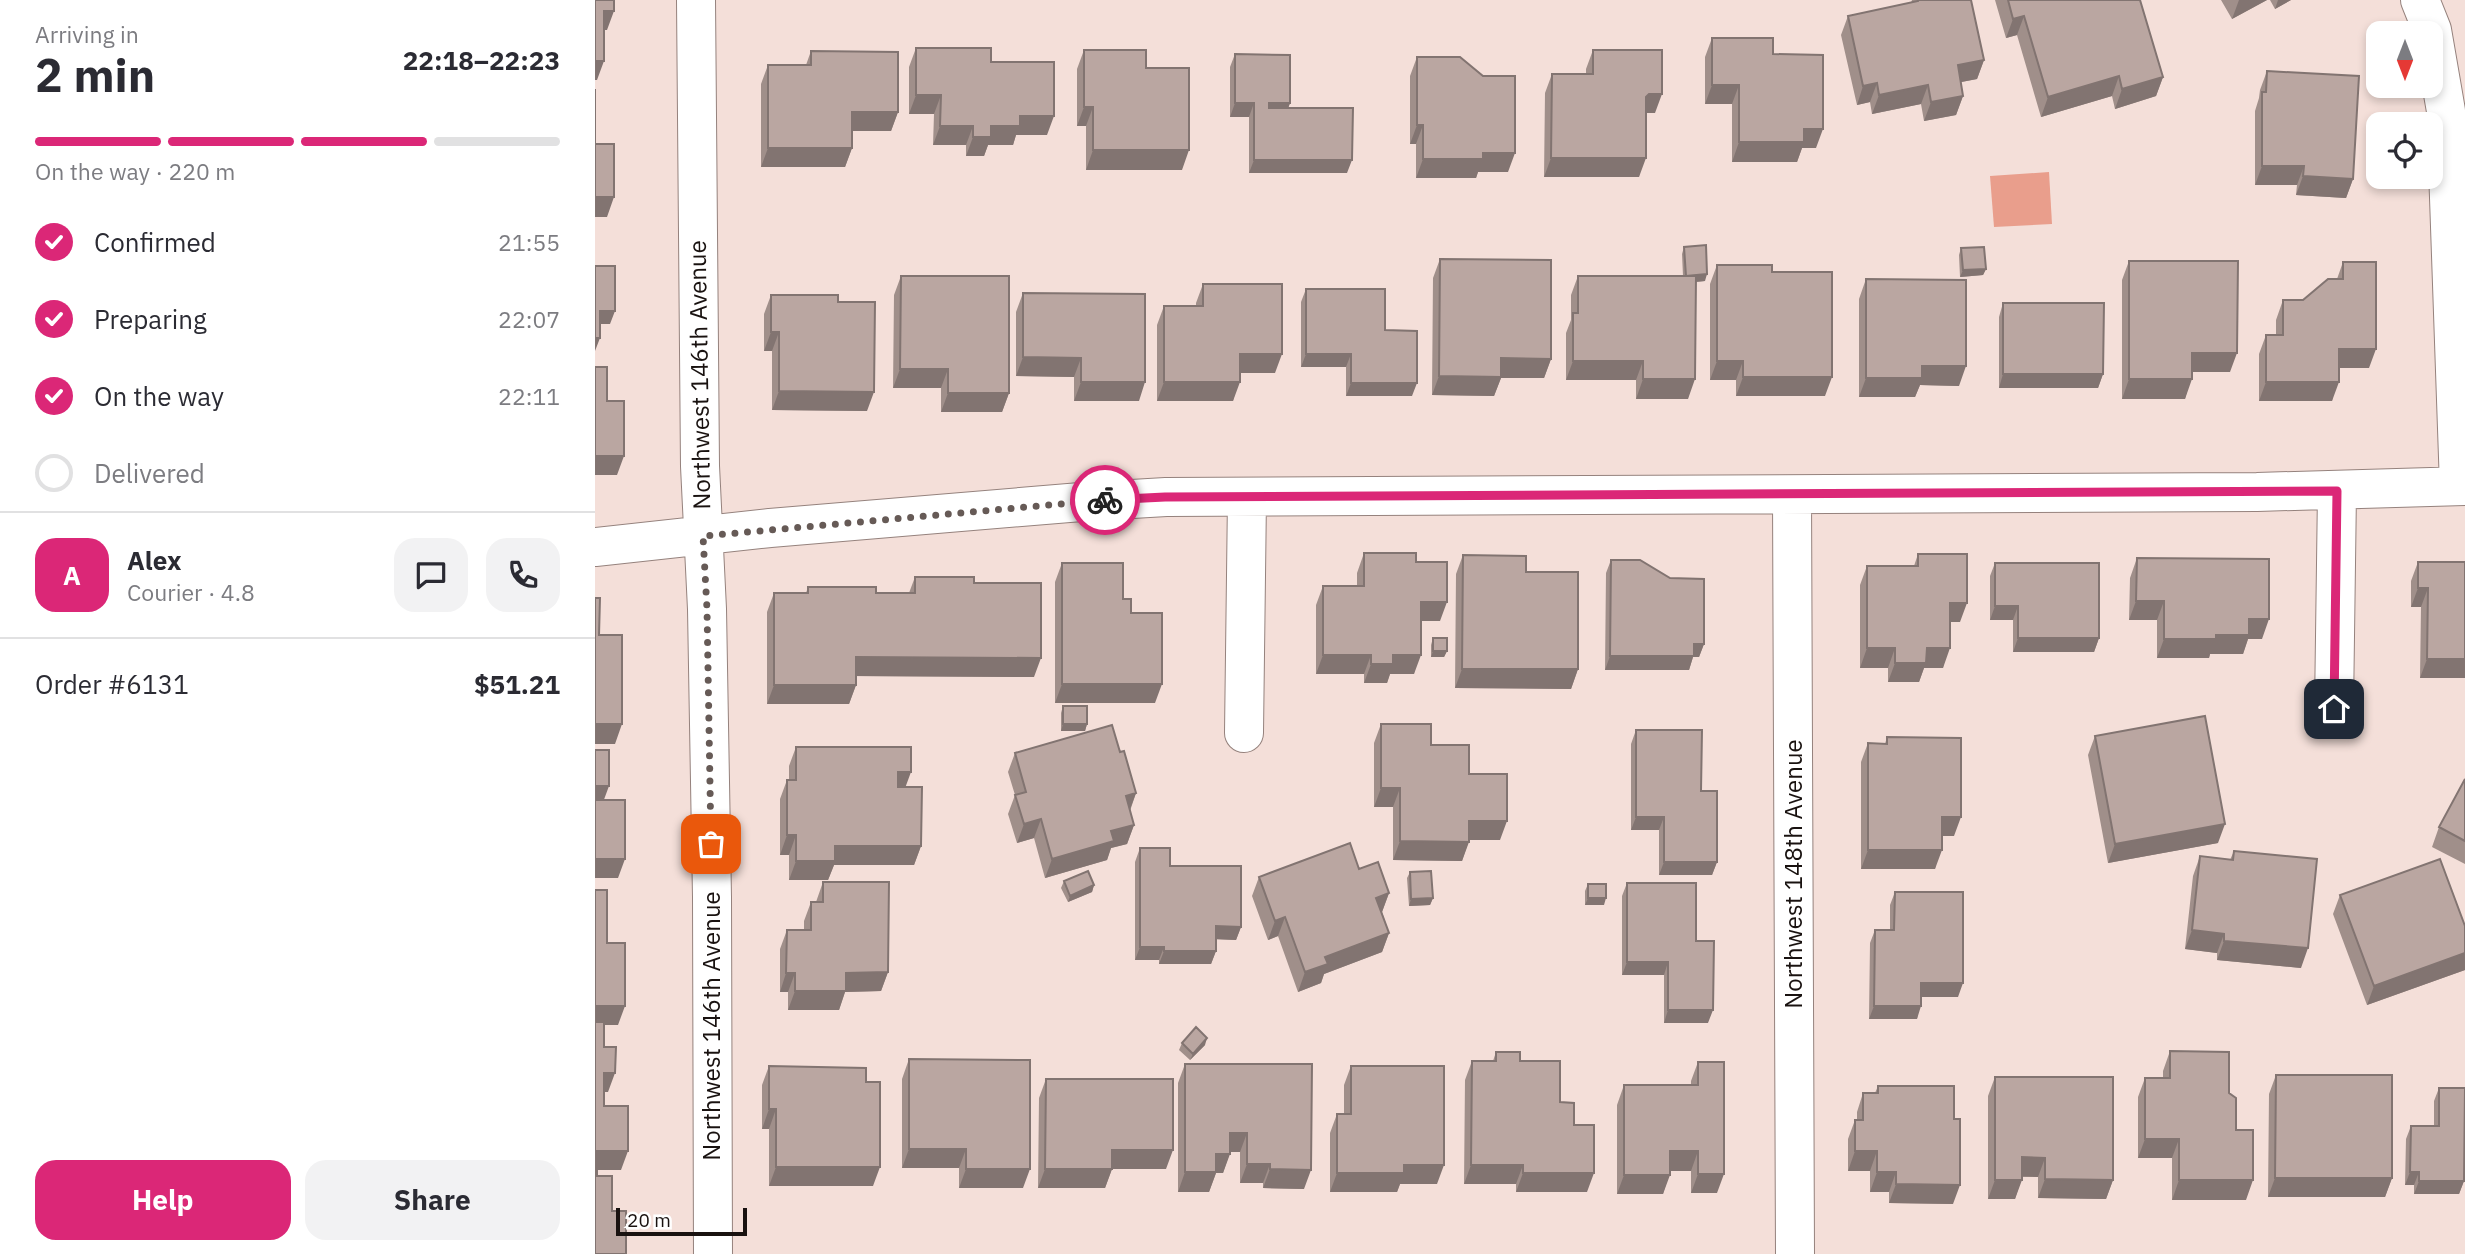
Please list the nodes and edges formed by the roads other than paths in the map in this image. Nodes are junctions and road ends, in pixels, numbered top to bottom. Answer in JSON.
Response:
{"nodes":[{"id":1,"x":696,"y":0,"type":"edge"},
{"id":2,"x":2420,"y":0,"type":"edge"},
{"id":3,"x":2462,"y":486,"type":"edge"},
{"id":4,"x":2337,"y":491,"type":"junction"},
{"id":5,"x":1792,"y":495,"type":"junction"},
{"id":6,"x":1247,"y":497,"type":"junction"},
{"id":7,"x":703,"y":536,"type":"junction"},
{"id":8,"x":595,"y":547,"type":"edge"},
{"id":9,"x":2334,"y":709,"type":"dead end"},
{"id":10,"x":1244,"y":733,"type":"dead end"},
{"id":11,"x":713,"y":1254,"type":"edge"},
{"id":12,"x":1795,"y":1254,"type":"edge"}],
"edges":[{"from":1,"to":7,"type":"street","name":"Northwest 146th Avenue"},
{"from":2,"to":3,"type":"street"},
{"from":3,"to":4,"type":"street"},
{"from":4,"to":5,"type":"street"},
{"from":4,"to":9,"type":"street"},
{"from":5,"to":6,"type":"street"},
{"from":5,"to":12,"type":"street","name":"Northwest 148th Avenue"},
{"from":6,"to":7,"type":"street"},
{"from":6,"to":10,"type":"street"},
{"from":7,"to":8,"type":"street"},
{"from":7,"to":11,"type":"street","name":"Northwest 146th Avenue"}]}
